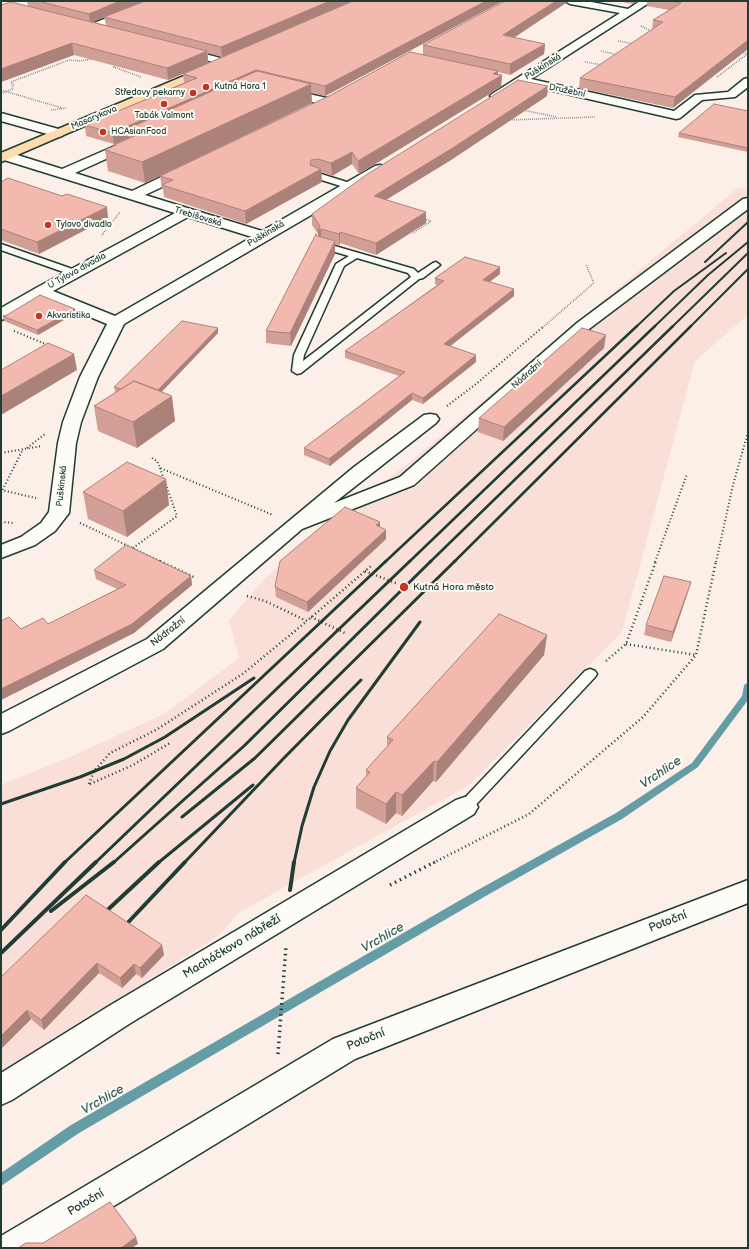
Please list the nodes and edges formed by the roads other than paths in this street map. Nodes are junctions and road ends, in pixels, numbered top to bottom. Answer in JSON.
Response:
{"nodes":[{"id":1,"x":157,"y":1,"type":"edge"},
{"id":2,"x":570,"y":1,"type":"edge"},
{"id":3,"x":647,"y":1,"type":"edge"},
{"id":4,"x":627,"y":13,"type":"junction"},
{"id":5,"x":106,"y":32,"type":"edge"},
{"id":6,"x":168,"y":48,"type":"edge"},
{"id":7,"x":236,"y":56,"type":"edge"},
{"id":8,"x":224,"y":62,"type":"junction"},
{"id":9,"x":506,"y":78,"type":"edge"},
{"id":10,"x":748,"y":80,"type":"edge"},
{"id":11,"x":521,"y":81,"type":"junction"},
{"id":12,"x":274,"y":89,"type":"edge"},
{"id":13,"x":339,"y":95,"type":"edge"},
{"id":14,"x":489,"y":101,"type":"edge"},
{"id":15,"x":327,"y":102,"type":"junction"},
{"id":16,"x":307,"y":112,"type":"edge"},
{"id":17,"x":1,"y":117,"type":"edge"},
{"id":18,"x":58,"y":134,"type":"junction"},
{"id":19,"x":141,"y":138,"type":"edge"},
{"id":20,"x":4,"y":157,"type":"edge"},
{"id":21,"x":203,"y":162,"type":"edge"},
{"id":22,"x":390,"y":163,"type":"edge"},
{"id":23,"x":62,"y":174,"type":"junction"},
{"id":24,"x":316,"y":176,"type":"edge"},
{"id":25,"x":350,"y":186,"type":"junction"},
{"id":26,"x":132,"y":196,"type":"junction"},
{"id":27,"x":748,"y":202,"type":"edge"},
{"id":28,"x":185,"y":213,"type":"junction"},
{"id":29,"x":263,"y":236,"type":"junction"},
{"id":30,"x":321,"y":245,"type":"edge"},
{"id":31,"x":1,"y":247,"type":"edge"},
{"id":32,"x":356,"y":255,"type":"junction"},
{"id":33,"x":436,"y":265,"type":"dead end"},
{"id":34,"x":74,"y":273,"type":"junction"},
{"id":35,"x":416,"y":277,"type":"junction"},
{"id":36,"x":41,"y":291,"type":"junction"},
{"id":37,"x":5,"y":321,"type":"edge"},
{"id":38,"x":116,"y":322,"type":"junction"},
{"id":39,"x":430,"y":419,"type":"road end"},
{"id":40,"x":295,"y":525,"type":"junction"},
{"id":41,"x":1,"y":552,"type":"edge"},
{"id":42,"x":590,"y":674,"type":"road end"},
{"id":43,"x":1,"y":725,"type":"edge"},
{"id":44,"x":465,"y":807,"type":"joint"},
{"id":45,"x":748,"y":891,"type":"edge"},
{"id":46,"x":1,"y":1090,"type":"edge"},
{"id":47,"x":13,"y":1248,"type":"edge"}],
"edges":[{"from":1,"to":5,"type":"street"},
{"from":2,"to":4,"type":"street"},
{"from":3,"to":4,"type":"street","name":"Puškinská"},
{"from":4,"to":11,"type":"street","name":"Puškinská"},
{"from":6,"to":8,"type":"street"},
{"from":7,"to":8,"type":"main road","name":"Masarykova"},
{"from":8,"to":18,"type":"main road","name":"Masarykova"},
{"from":9,"to":11,"type":"street","name":"Družební"},
{"from":10,"to":11,"type":"street","name":"Družební"},
{"from":11,"to":14,"type":"street","name":"Puškinská"},
{"from":12,"to":15,"type":"street"},
{"from":13,"to":15,"type":"street"},
{"from":15,"to":16,"type":"street"},
{"from":17,"to":18,"type":"street"},
{"from":18,"to":20,"type":"main road","name":"Masarykova"},
{"from":19,"to":23,"type":"street"},
{"from":20,"to":23,"type":"street","name":"Trebišovská"},
{"from":21,"to":26,"type":"street"},
{"from":22,"to":25,"type":"street","name":"Puškinská"},
{"from":23,"to":26,"type":"street","name":"Trebišovská"},
{"from":24,"to":25,"type":"lane"},
{"from":25,"to":29,"type":"street","name":"Puškinská"},
{"from":26,"to":28,"type":"street","name":"Trebišovská"},
{"from":27,"to":40,"type":"street","name":"Nádražní"},
{"from":28,"to":29,"type":"street","name":"Trebišovská"},
{"from":28,"to":34,"type":"street","name":"U Tylova divadla"},
{"from":29,"to":38,"type":"street","name":"Puškinská"},
{"from":30,"to":32,"type":"lane"},
{"from":31,"to":34,"type":"lane"},
{"from":32,"to":35,"type":"lane"},
{"from":32,"to":35,"type":"lane"},
{"from":33,"to":35,"type":"lane"},
{"from":34,"to":36,"type":"street","name":"U Tylova divadla"},
{"from":36,"to":37,"type":"street"},
{"from":36,"to":38,"type":"street","name":"U Tylova divadla"},
{"from":38,"to":41,"type":"street","name":"Puškinská"},
{"from":39,"to":40,"type":"street","name":"Nádražní"},
{"from":40,"to":43,"type":"street","name":"Nádražní"},
{"from":42,"to":44,"type":"lane"},
{"from":44,"to":46,"type":"street","name":"Macháčkovo nábřeží"},
{"from":45,"to":47,"type":"street","name":"Potoční"}]}
